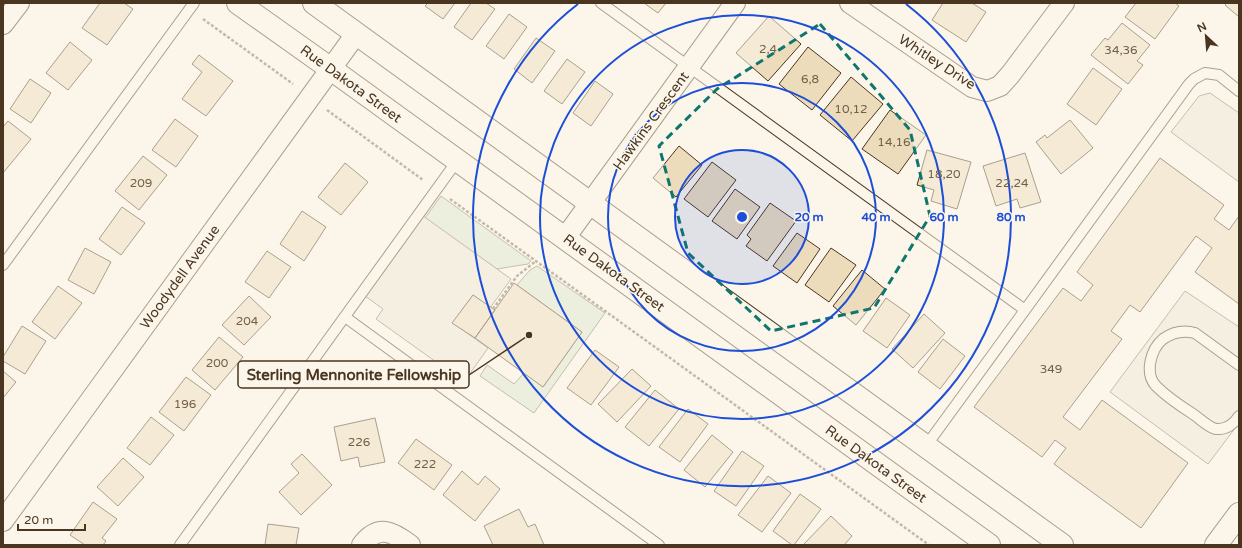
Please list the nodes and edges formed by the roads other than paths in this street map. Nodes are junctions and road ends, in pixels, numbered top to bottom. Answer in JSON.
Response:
{"nodes":[{"id":1,"x":18,"y":3,"type":"edge"},
{"id":2,"x":238,"y":3,"type":"edge"},
{"id":3,"x":314,"y":3,"type":"edge"},
{"id":4,"x":601,"y":3,"type":"edge"},
{"id":5,"x":735,"y":3,"type":"edge"},
{"id":6,"x":850,"y":3,"type":"edge"},
{"id":7,"x":1064,"y":3,"type":"edge"},
{"id":8,"x":192,"y":6,"type":"edge"},
{"id":9,"x":3,"y":24,"type":"edge"},
{"id":10,"x":356,"y":34,"type":"junction"},
{"id":11,"x":689,"y":68,"type":"junction"},
{"id":12,"x":331,"y":69,"type":"junction"},
{"id":13,"x":1239,"y":91,"type":"edge"},
{"id":14,"x":457,"y":161,"type":"junction"},
{"id":15,"x":591,"y":204,"type":"junction"},
{"id":16,"x":565,"y":238,"type":"junction"},
{"id":17,"x":3,"y":264,"type":"edge"},
{"id":18,"x":1025,"y":310,"type":"junction"},
{"id":19,"x":345,"y":317,"type":"junction"},
{"id":20,"x":1239,"y":365,"type":"edge"},
{"id":21,"x":1239,"y":416,"type":"edge"},
{"id":22,"x":926,"y":446,"type":"junction"},
{"id":23,"x":1239,"y":514,"type":"edge"},
{"id":24,"x":3,"y":521,"type":"edge"},
{"id":25,"x":180,"y":545,"type":"edge"},
{"id":26,"x":362,"y":545,"type":"edge"},
{"id":27,"x":410,"y":545,"type":"edge"},
{"id":28,"x":659,"y":545,"type":"edge"},
{"id":29,"x":989,"y":545,"type":"edge"},
{"id":30,"x":1062,"y":545,"type":"edge"},
{"id":31,"x":1216,"y":545,"type":"edge"}],
"edges":[{"from":1,"to":9,"type":"street"},
{"from":2,"to":12,"type":"main road","name":"Rue Dakota Street"},
{"from":3,"to":10,"type":"main road"},
{"from":4,"to":11,"type":"lane"},
{"from":5,"to":11,"type":"street","name":"Hawkins Crescent"},
{"from":6,"to":7,"type":"street","name":"Whitley Drive"},
{"from":8,"to":17,"type":"lane"},
{"from":10,"to":12,"type":"street","name":"Woodydell Avenue"},
{"from":10,"to":15,"type":"main road"},
{"from":11,"to":15,"type":"street","name":"Hawkins Crescent"},
{"from":11,"to":18,"type":"lane"},
{"from":12,"to":14,"type":"main road","name":"Rue Dakota Street"},
{"from":12,"to":24,"type":"street","name":"Woodydell Avenue"},
{"from":13,"to":18,"type":"lane"},
{"from":14,"to":16,"type":"main road","name":"Rue Dakota Street"},
{"from":14,"to":19,"type":"lane"},
{"from":15,"to":16,"type":"street","name":"Hawkins Crescent"},
{"from":15,"to":22,"type":"main road"},
{"from":16,"to":29,"type":"main road","name":"Rue Dakota Street"},
{"from":18,"to":22,"type":"lane"},
{"from":19,"to":25,"type":"lane"},
{"from":19,"to":28,"type":"lane"},
{"from":20,"to":21,"type":"lane"},
{"from":22,"to":30,"type":"main road"},
{"from":23,"to":31,"type":"main road"},
{"from":26,"to":27,"type":"street"}]}
